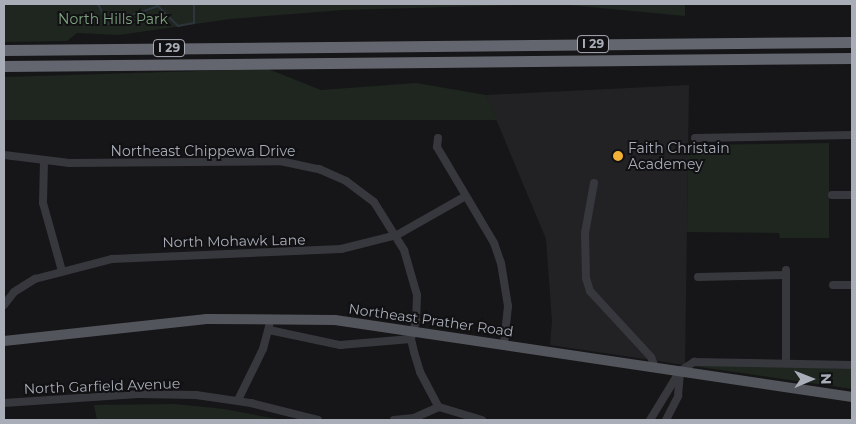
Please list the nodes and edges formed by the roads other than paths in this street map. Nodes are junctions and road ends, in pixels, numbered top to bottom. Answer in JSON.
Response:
{"nodes":[{"id":1,"x":852,"y":42,"type":"edge"},
{"id":2,"x":4,"y":50,"type":"edge"},
{"id":3,"x":852,"y":58,"type":"edge"},
{"id":4,"x":4,"y":66,"type":"edge"},
{"id":5,"x":852,"y":135,"type":"edge"},
{"id":6,"x":438,"y":138,"type":"dead end"},
{"id":7,"x":695,"y":138,"type":"dead end"},
{"id":8,"x":4,"y":155,"type":"edge"},
{"id":9,"x":44,"y":161,"type":"junction"},
{"id":10,"x":594,"y":184,"type":"dead end"},
{"id":11,"x":832,"y":195,"type":"dead end"},
{"id":12,"x":852,"y":195,"type":"edge"},
{"id":13,"x":466,"y":196,"type":"junction"},
{"id":14,"x":397,"y":235,"type":"junction"},
{"id":15,"x":62,"y":271,"type":"junction"},
{"id":16,"x":698,"y":277,"type":"dead end"},
{"id":17,"x":833,"y":285,"type":"dead end"},
{"id":18,"x":852,"y":285,"type":"edge"},
{"id":19,"x":4,"y":305,"type":"edge"},
{"id":20,"x":269,"y":319,"type":"junction"},
{"id":21,"x":269,"y":330,"type":"junction"},
{"id":22,"x":413,"y":334,"type":"junction"},
{"id":23,"x":4,"y":341,"type":"edge"},
{"id":24,"x":504,"y":343,"type":"junction"},
{"id":25,"x":786,"y":362,"type":"junction"},
{"id":26,"x":852,"y":365,"type":"edge"},
{"id":27,"x":655,"y":367,"type":"junction"},
{"id":28,"x":680,"y":371,"type":"junction"},
{"id":29,"x":852,"y":397,"type":"edge"},
{"id":30,"x":238,"y":400,"type":"junction"},
{"id":31,"x":4,"y":403,"type":"edge"},
{"id":32,"x":439,"y":407,"type":"junction"},
{"id":33,"x":318,"y":420,"type":"edge"},
{"id":34,"x":394,"y":420,"type":"edge"},
{"id":35,"x":482,"y":420,"type":"edge"},
{"id":36,"x":650,"y":420,"type":"edge"},
{"id":37,"x":666,"y":420,"type":"edge"}],
"edges":[{"from":1,"to":2,"type":"highway","number":"I 29"},
{"from":3,"to":4,"type":"highway","number":"I 29"},
{"from":5,"to":7,"type":"street"},
{"from":6,"to":13,"type":"street"},
{"from":8,"to":9,"type":"street","name":"Northeast Chippewa Drive"},
{"from":9,"to":14,"type":"street","name":"Northeast Chippewa Drive"},
{"from":9,"to":15,"type":"street"},
{"from":10,"to":27,"type":"street"},
{"from":11,"to":12,"type":"street"},
{"from":13,"to":14,"type":"street","name":"North Mohawk Lane"},
{"from":13,"to":24,"type":"street"},
{"from":14,"to":15,"type":"street","name":"North Mohawk Lane"},
{"from":14,"to":22,"type":"street","name":"Northeast Chippewa Drive"},
{"from":15,"to":19,"type":"street","name":"North Mohawk Lane"},
{"from":16,"to":25,"type":"street"},
{"from":17,"to":18,"type":"street"},
{"from":20,"to":21,"type":"street"},
{"from":20,"to":22,"type":"main road","name":"Northeast Prather Road"},
{"from":20,"to":23,"type":"main road","name":"Northeast Prather Road"},
{"from":21,"to":22,"type":"street"},
{"from":21,"to":30,"type":"street"},
{"from":22,"to":24,"type":"main road","name":"Northeast Prather Road"},
{"from":22,"to":32,"type":"street","name":"Northeast Chippewa Drive"},
{"from":24,"to":27,"type":"main road","name":"Northeast Prather Road"},
{"from":25,"to":26,"type":"street"},
{"from":25,"to":28,"type":"street"},
{"from":27,"to":28,"type":"main road","name":"Northeast Prather Road"},
{"from":28,"to":29,"type":"main road","name":"Northeast Prather Road"},
{"from":28,"to":36,"type":"street"},
{"from":28,"to":37,"type":"street"},
{"from":30,"to":31,"type":"street","name":"North Garfield Avenue"},
{"from":30,"to":33,"type":"street","name":"North Garfield Avenue"},
{"from":32,"to":34,"type":"street"},
{"from":32,"to":35,"type":"street"}]}
